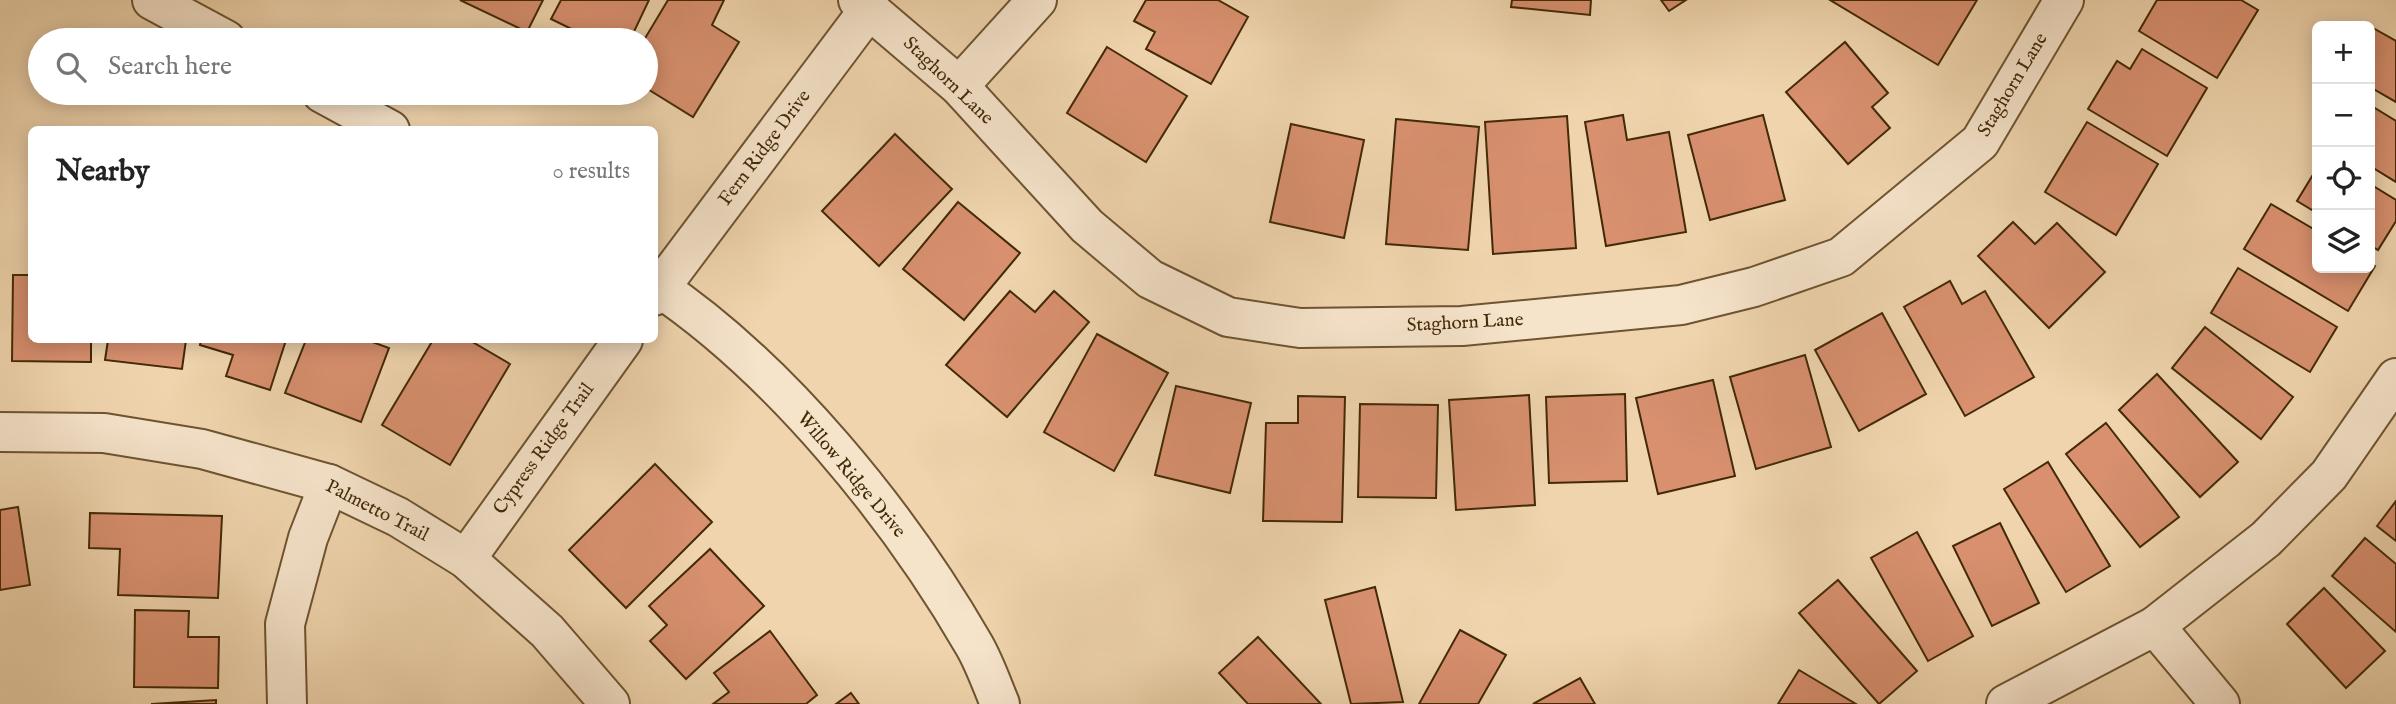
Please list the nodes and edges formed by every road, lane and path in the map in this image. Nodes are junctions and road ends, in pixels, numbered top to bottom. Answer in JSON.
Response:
{"nodes":[{"id":1,"x":152,"y":0,"type":"edge"},
{"id":2,"x":1037,"y":0,"type":"edge"},
{"id":3,"x":2064,"y":0,"type":"edge"},
{"id":4,"x":864,"y":4,"type":"edge"},
{"id":5,"x":204,"y":28,"type":"edge"},
{"id":6,"x":959,"y":86,"type":"junction"},
{"id":7,"x":345,"y":105,"type":"edge"},
{"id":8,"x":383,"y":126,"type":"edge"},
{"id":9,"x":658,"y":286,"type":"edge"},
{"id":10,"x":658,"y":290,"type":"edge"},
{"id":11,"x":621,"y":343,"type":"edge"},
{"id":12,"x":2396,"y":378,"type":"edge"},
{"id":13,"x":0,"y":432,"type":"edge"},
{"id":14,"x":329,"y":484,"type":"junction"},
{"id":15,"x":466,"y":559,"type":"junction"},
{"id":16,"x":2155,"y":626,"type":"junction"},
{"id":17,"x":287,"y":704,"type":"edge"},
{"id":18,"x":610,"y":704,"type":"edge"},
{"id":19,"x":1000,"y":704,"type":"edge"},
{"id":20,"x":2006,"y":704,"type":"edge"},
{"id":21,"x":2220,"y":704,"type":"edge"}],
"edges":[{"from":1,"to":5,"type":"street"},
{"from":2,"to":6,"type":"street"},
{"from":3,"to":6,"type":"street","name":"Staghorn Lane"},
{"from":4,"to":6,"type":"street","name":"Staghorn Lane"},
{"from":4,"to":9,"type":"street","name":"Fern Ridge Drive"},
{"from":7,"to":8,"type":"street"},
{"from":10,"to":19,"type":"street","name":"Willow Ridge Drive"},
{"from":11,"to":15,"type":"street","name":"Cypress Ridge Trail"},
{"from":12,"to":16,"type":"street"},
{"from":13,"to":14,"type":"street","name":"Palmetto Trail"},
{"from":14,"to":15,"type":"street","name":"Palmetto Trail"},
{"from":14,"to":17,"type":"street"},
{"from":15,"to":18,"type":"street","name":"Palmetto Trail"},
{"from":16,"to":20,"type":"street"},
{"from":16,"to":21,"type":"street"}]}
